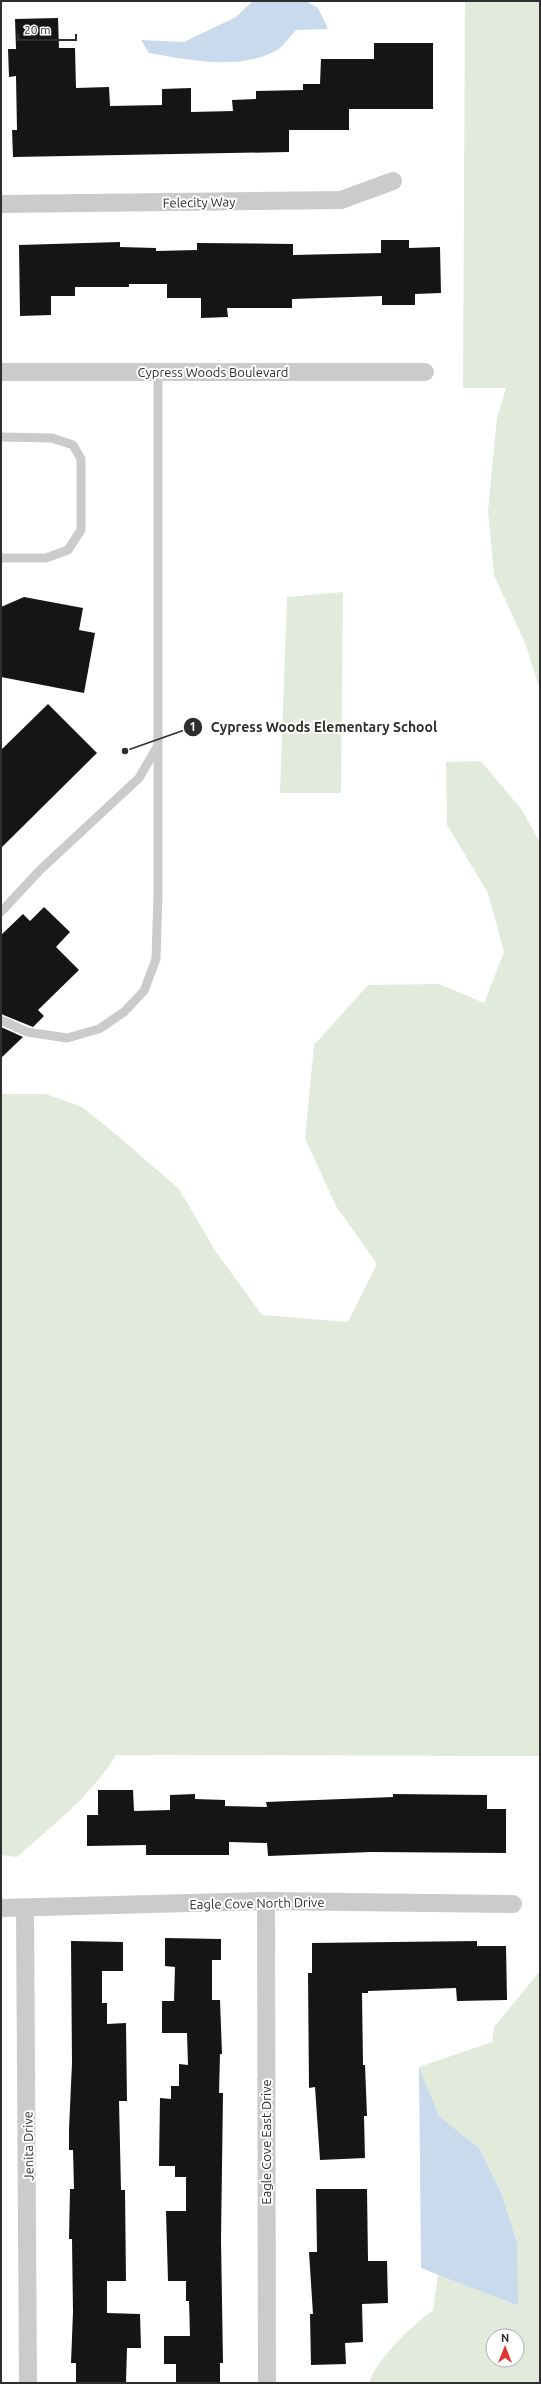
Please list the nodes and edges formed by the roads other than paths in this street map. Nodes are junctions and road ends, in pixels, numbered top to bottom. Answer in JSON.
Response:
{"nodes":[{"id":1,"x":393,"y":181,"type":"dead end"},
{"id":2,"x":1,"y":204,"type":"edge"},
{"id":3,"x":1,"y":372,"type":"edge"},
{"id":4,"x":158,"y":372,"type":"junction"},
{"id":5,"x":425,"y":372,"type":"dead end"},
{"id":6,"x":1,"y":437,"type":"edge"},
{"id":7,"x":1,"y":558,"type":"edge"},
{"id":8,"x":158,"y":746,"type":"junction"},
{"id":9,"x":1,"y":912,"type":"edge"},
{"id":10,"x":1,"y":1020,"type":"edge"},
{"id":11,"x":266,"y":1901,"type":"junction"},
{"id":12,"x":513,"y":1904,"type":"dead end"},
{"id":13,"x":1,"y":1908,"type":"edge"},
{"id":14,"x":25,"y":1908,"type":"junction"},
{"id":15,"x":28,"y":2383,"type":"edge"},
{"id":16,"x":267,"y":2383,"type":"edge"}],
"edges":[{"from":1,"to":2,"type":"street","name":"Felecity Way"},
{"from":3,"to":4,"type":"street","name":"Cypress Woods Boulevard"},
{"from":4,"to":5,"type":"street","name":"Cypress Woods Boulevard"},
{"from":4,"to":8,"type":"lane"},
{"from":6,"to":7,"type":"lane"},
{"from":8,"to":9,"type":"lane"},
{"from":8,"to":10,"type":"lane"},
{"from":11,"to":12,"type":"street","name":"Eagle Cove North Drive"},
{"from":11,"to":14,"type":"street","name":"Eagle Cove North Drive"},
{"from":11,"to":16,"type":"street","name":"Eagle Cove East Drive"},
{"from":13,"to":14,"type":"street","name":"Eagle Cove North Drive"},
{"from":14,"to":15,"type":"street","name":"Jenita Drive"}]}
